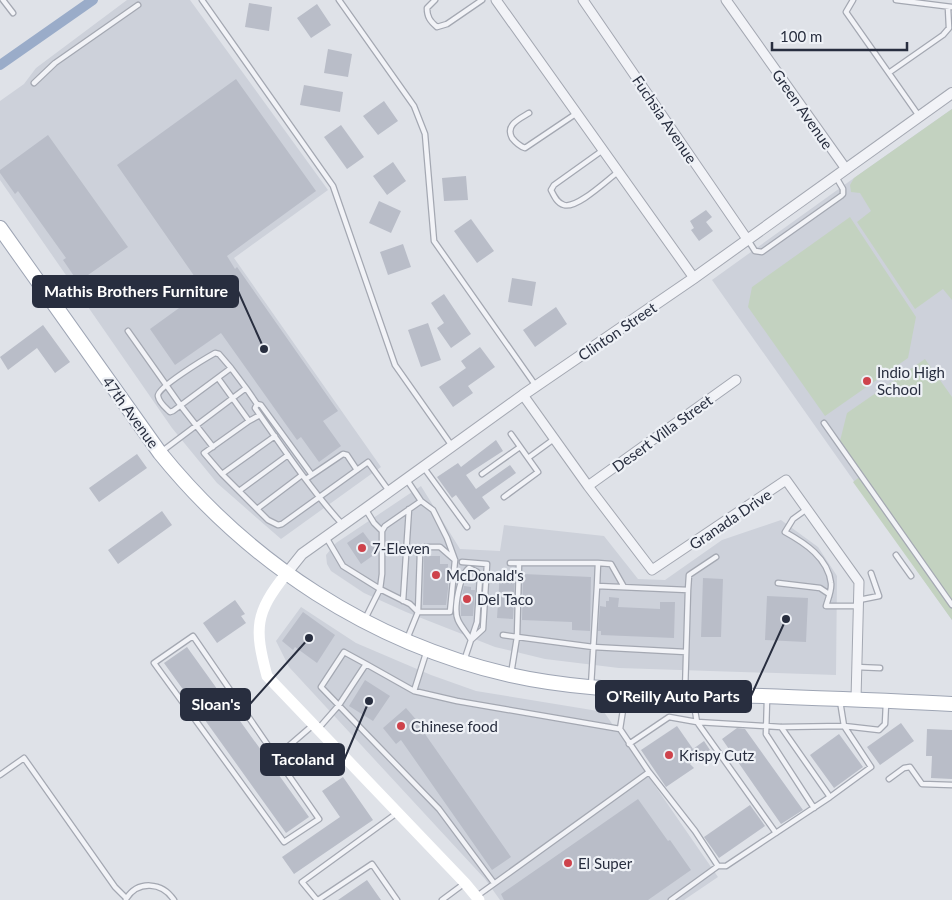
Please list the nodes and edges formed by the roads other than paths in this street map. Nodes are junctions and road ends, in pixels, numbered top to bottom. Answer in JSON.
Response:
{"nodes":[{"id":1,"x":3,"y":0,"type":"edge"},
{"id":2,"x":202,"y":0,"type":"edge"},
{"id":3,"x":339,"y":0,"type":"edge"},
{"id":4,"x":436,"y":0,"type":"edge"},
{"id":5,"x":482,"y":0,"type":"edge"},
{"id":6,"x":496,"y":0,"type":"edge"},
{"id":7,"x":583,"y":0,"type":"edge"},
{"id":8,"x":726,"y":0,"type":"edge"},
{"id":9,"x":853,"y":0,"type":"edge"},
{"id":10,"x":896,"y":0,"type":"edge"},
{"id":11,"x":138,"y":5,"type":"dead end"},
{"id":12,"x":950,"y":8,"type":"edge"},
{"id":13,"x":13,"y":13,"type":"dead end"},
{"id":14,"x":890,"y":72,"type":"junction"},
{"id":15,"x":34,"y":83,"type":"dead end"},
{"id":16,"x":952,"y":93,"type":"edge"},
{"id":17,"x":529,"y":113,"type":"dead end"},
{"id":18,"x":577,"y":113,"type":"junction"},
{"id":19,"x":919,"y":116,"type":"junction"},
{"id":20,"x":603,"y":150,"type":"junction"},
{"id":21,"x":846,"y":168,"type":"junction"},
{"id":22,"x":618,"y":172,"type":"junction"},
{"id":23,"x":835,"y":176,"type":"junction"},
{"id":24,"x":0,"y":228,"type":"edge"},
{"id":25,"x":747,"y":239,"type":"junction"},
{"id":26,"x":694,"y":278,"type":"junction"},
{"id":27,"x":128,"y":331,"type":"dead end"},
{"id":28,"x":231,"y":368,"type":"junction"},
{"id":29,"x":218,"y":378,"type":"junction"},
{"id":30,"x":736,"y":380,"type":"dead end"},
{"id":31,"x":166,"y":385,"type":"junction"},
{"id":32,"x":536,"y":386,"type":"junction"},
{"id":33,"x":246,"y":388,"type":"junction"},
{"id":34,"x":523,"y":395,"type":"junction"},
{"id":35,"x":233,"y":399,"type":"junction"},
{"id":36,"x":257,"y":404,"type":"junction"},
{"id":37,"x":181,"y":406,"type":"junction"},
{"id":38,"x":260,"y":415,"type":"junction"},
{"id":39,"x":249,"y":422,"type":"junction"},
{"id":40,"x":824,"y":423,"type":"dead end"},
{"id":41,"x":196,"y":426,"type":"junction"},
{"id":42,"x":511,"y":434,"type":"dead end"},
{"id":43,"x":275,"y":436,"type":"junction"},
{"id":44,"x":554,"y":439,"type":"junction"},
{"id":45,"x":452,"y":446,"type":"junction"},
{"id":46,"x":213,"y":447,"type":"junction"},
{"id":47,"x":520,"y":447,"type":"junction"},
{"id":48,"x":160,"y":453,"type":"junction"},
{"id":49,"x":288,"y":455,"type":"junction"},
{"id":50,"x":528,"y":458,"type":"junction"},
{"id":51,"x":424,"y":467,"type":"junction"},
{"id":52,"x":357,"y":470,"type":"junction"},
{"id":53,"x":222,"y":474,"type":"junction"},
{"id":54,"x":482,"y":474,"type":"dead end"},
{"id":55,"x":312,"y":475,"type":"junction"},
{"id":56,"x":304,"y":477,"type":"junction"},
{"id":57,"x":407,"y":479,"type":"junction"},
{"id":58,"x":588,"y":486,"type":"junction"},
{"id":59,"x":239,"y":491,"type":"junction"},
{"id":60,"x":389,"y":492,"type":"junction"},
{"id":61,"x":504,"y":497,"type":"dead end"},
{"id":62,"x":319,"y":498,"type":"junction"},
{"id":63,"x":421,"y":501,"type":"junction"},
{"id":64,"x":257,"y":509,"type":"junction"},
{"id":65,"x":365,"y":509,"type":"junction"},
{"id":66,"x":409,"y":509,"type":"junction"},
{"id":67,"x":807,"y":509,"type":"junction"},
{"id":68,"x":343,"y":525,"type":"junction"},
{"id":69,"x":467,"y":527,"type":"dead end"},
{"id":70,"x":382,"y":531,"type":"junction"},
{"id":71,"x":326,"y":537,"type":"junction"},
{"id":72,"x":896,"y":555,"type":"dead end"},
{"id":73,"x":716,"y":557,"type":"dead end"},
{"id":74,"x":455,"y":560,"type":"junction"},
{"id":75,"x":462,"y":562,"type":"dead end"},
{"id":76,"x":510,"y":563,"type":"dead end"},
{"id":77,"x":518,"y":563,"type":"junction"},
{"id":78,"x":598,"y":564,"type":"junction"},
{"id":79,"x":871,"y":573,"type":"dead end"},
{"id":80,"x":286,"y":574,"type":"junction"},
{"id":81,"x":911,"y":576,"type":"dead end"},
{"id":82,"x":778,"y":583,"type":"dead end"},
{"id":83,"x":597,"y":586,"type":"junction"},
{"id":84,"x":624,"y":587,"type":"junction"},
{"id":85,"x":380,"y":589,"type":"junction"},
{"id":86,"x":688,"y":590,"type":"junction"},
{"id":87,"x":829,"y":594,"type":"junction"},
{"id":88,"x":403,"y":600,"type":"junction"},
{"id":89,"x":859,"y":603,"type":"junction"},
{"id":90,"x":952,"y":605,"type":"edge"},
{"id":91,"x":418,"y":612,"type":"junction"},
{"id":92,"x":364,"y":621,"type":"junction"},
{"id":93,"x":503,"y":635,"type":"dead end"},
{"id":94,"x":517,"y":637,"type":"junction"},
{"id":95,"x":471,"y":640,"type":"junction"},
{"id":96,"x":407,"y":641,"type":"junction"},
{"id":97,"x":594,"y":647,"type":"junction"},
{"id":98,"x":428,"y":649,"type":"junction"},
{"id":99,"x":686,"y":652,"type":"junction"},
{"id":100,"x":463,"y":662,"type":"junction"},
{"id":101,"x":366,"y":664,"type":"junction"},
{"id":102,"x":856,"y":667,"type":"junction"},
{"id":103,"x":880,"y":668,"type":"dead end"},
{"id":104,"x":511,"y":675,"type":"junction"},
{"id":105,"x":591,"y":688,"type":"junction"},
{"id":106,"x":626,"y":690,"type":"junction"},
{"id":107,"x":414,"y":691,"type":"junction"},
{"id":108,"x":688,"y":693,"type":"junction"},
{"id":109,"x":767,"y":696,"type":"junction"},
{"id":110,"x":840,"y":699,"type":"junction"},
{"id":111,"x":856,"y":699,"type":"junction"},
{"id":112,"x":886,"y":700,"type":"junction"},
{"id":113,"x":952,"y":704,"type":"edge"},
{"id":114,"x":339,"y":705,"type":"junction"},
{"id":115,"x":697,"y":722,"type":"junction"},
{"id":116,"x":765,"y":726,"type":"junction"},
{"id":117,"x":844,"y":726,"type":"junction"},
{"id":118,"x":316,"y":727,"type":"junction"},
{"id":119,"x":780,"y":727,"type":"junction"},
{"id":120,"x":620,"y":729,"type":"junction"},
{"id":121,"x":629,"y":744,"type":"junction"},
{"id":122,"x":276,"y":757,"type":"junction"},
{"id":123,"x":649,"y":772,"type":"junction"},
{"id":124,"x":0,"y":775,"type":"edge"},
{"id":125,"x":889,"y":780,"type":"dead end"},
{"id":126,"x":952,"y":785,"type":"edge"},
{"id":127,"x":830,"y":798,"type":"junction"},
{"id":128,"x":814,"y":808,"type":"junction"},
{"id":129,"x":398,"y":812,"type":"junction"},
{"id":130,"x":776,"y":833,"type":"junction"},
{"id":131,"x":718,"y":866,"type":"junction"},
{"id":132,"x":466,"y":882,"type":"junction"},
{"id":133,"x":494,"y":883,"type":"junction"},
{"id":134,"x":477,"y":898,"type":"edge"},
{"id":135,"x":126,"y":899,"type":"edge"},
{"id":136,"x":174,"y":900,"type":"edge"},
{"id":137,"x":317,"y":900,"type":"edge"},
{"id":138,"x":397,"y":900,"type":"edge"},
{"id":139,"x":442,"y":900,"type":"edge"},
{"id":140,"x":671,"y":900,"type":"edge"}],
"edges":[{"from":1,"to":13,"type":"lane"},
{"from":2,"to":45,"type":"lane"},
{"from":3,"to":32,"type":"lane"},
{"from":4,"to":5,"type":"lane"},
{"from":6,"to":18,"type":"street"},
{"from":7,"to":25,"type":"street","name":"Fuchsia Avenue"},
{"from":8,"to":21,"type":"street","name":"Green Avenue"},
{"from":9,"to":14,"type":"lane"},
{"from":10,"to":12,"type":"lane"},
{"from":11,"to":15,"type":"lane"},
{"from":12,"to":14,"type":"lane"},
{"from":14,"to":19,"type":"lane"},
{"from":16,"to":19,"type":"street","name":"Clinton Street"},
{"from":17,"to":18,"type":"lane"},
{"from":18,"to":20,"type":"street"},
{"from":19,"to":21,"type":"street","name":"Clinton Street"},
{"from":20,"to":22,"type":"street"},
{"from":20,"to":22,"type":"lane"},
{"from":21,"to":23,"type":"street","name":"Clinton Street"},
{"from":22,"to":26,"type":"street"},
{"from":23,"to":25,"type":"street","name":"Clinton Street"},
{"from":23,"to":25,"type":"lane"},
{"from":24,"to":48,"type":"main road","name":"47th Avenue"},
{"from":25,"to":26,"type":"street","name":"Clinton Street"},
{"from":26,"to":32,"type":"street","name":"Clinton Street"},
{"from":27,"to":31,"type":"lane"},
{"from":28,"to":29,"type":"lane"},
{"from":28,"to":31,"type":"lane"},
{"from":28,"to":33,"type":"lane"},
{"from":29,"to":35,"type":"lane"},
{"from":29,"to":37,"type":"lane"},
{"from":30,"to":58,"type":"street","name":"Desert Villa Street"},
{"from":31,"to":37,"type":"lane"},
{"from":31,"to":37,"type":"lane"},
{"from":32,"to":34,"type":"street","name":"Clinton Street"},
{"from":33,"to":35,"type":"lane"},
{"from":33,"to":36,"type":"lane"},
{"from":34,"to":44,"type":"street","name":"Granada Drive"},
{"from":34,"to":45,"type":"street","name":"Clinton Street"},
{"from":35,"to":39,"type":"lane"},
{"from":35,"to":41,"type":"lane"},
{"from":36,"to":38,"type":"lane"},
{"from":36,"to":55,"type":"lane"},
{"from":37,"to":41,"type":"lane"},
{"from":38,"to":39,"type":"lane"},
{"from":38,"to":43,"type":"lane"},
{"from":39,"to":46,"type":"lane"},
{"from":40,"to":90,"type":"lane"},
{"from":41,"to":46,"type":"lane"},
{"from":41,"to":48,"type":"lane"},
{"from":42,"to":47,"type":"lane"},
{"from":43,"to":49,"type":"lane"},
{"from":43,"to":53,"type":"lane"},
{"from":44,"to":50,"type":"lane"},
{"from":44,"to":58,"type":"street","name":"Granada Drive"},
{"from":45,"to":51,"type":"street","name":"Clinton Street"},
{"from":46,"to":53,"type":"lane"},
{"from":47,"to":50,"type":"lane"},
{"from":47,"to":54,"type":"lane"},
{"from":48,"to":80,"type":"main road","name":"47th Avenue"},
{"from":49,"to":56,"type":"lane"},
{"from":49,"to":59,"type":"lane"},
{"from":50,"to":61,"type":"lane"},
{"from":51,"to":57,"type":"street","name":"Clinton Street"},
{"from":51,"to":69,"type":"lane"},
{"from":52,"to":55,"type":"lane"},
{"from":52,"to":60,"type":"lane"},
{"from":52,"to":62,"type":"lane"},
{"from":53,"to":59,"type":"lane"},
{"from":55,"to":56,"type":"lane"},
{"from":56,"to":62,"type":"lane"},
{"from":56,"to":64,"type":"lane"},
{"from":57,"to":60,"type":"street","name":"Clinton Street"},
{"from":57,"to":63,"type":"lane"},
{"from":58,"to":67,"type":"street","name":"Granada Drive"},
{"from":59,"to":64,"type":"lane"},
{"from":60,"to":65,"type":"street","name":"Clinton Street"},
{"from":62,"to":64,"type":"lane"},
{"from":62,"to":68,"type":"lane"},
{"from":63,"to":66,"type":"lane"},
{"from":63,"to":74,"type":"lane"},
{"from":65,"to":68,"type":"street","name":"Clinton Street"},
{"from":65,"to":70,"type":"lane"},
{"from":66,"to":70,"type":"lane"},
{"from":66,"to":88,"type":"lane"},
{"from":67,"to":87,"type":"lane"},
{"from":67,"to":89,"type":"street","name":"Granada Drive"},
{"from":68,"to":71,"type":"street","name":"Clinton Street"},
{"from":70,"to":85,"type":"lane"},
{"from":71,"to":80,"type":"street","name":"Clinton Street"},
{"from":71,"to":85,"type":"lane"},
{"from":72,"to":81,"type":"lane"},
{"from":73,"to":86,"type":"lane"},
{"from":74,"to":91,"type":"lane"},
{"from":74,"to":91,"type":"lane"},
{"from":75,"to":95,"type":"lane"},
{"from":76,"to":77,"type":"lane"},
{"from":77,"to":78,"type":"lane"},
{"from":77,"to":94,"type":"lane"},
{"from":78,"to":83,"type":"lane"},
{"from":78,"to":84,"type":"lane"},
{"from":79,"to":89,"type":"lane"},
{"from":80,"to":92,"type":"main road","name":"47th Avenue"},
{"from":80,"to":118,"type":"main road"},
{"from":82,"to":87,"type":"lane"},
{"from":83,"to":84,"type":"lane"},
{"from":83,"to":97,"type":"lane"},
{"from":84,"to":86,"type":"lane"},
{"from":85,"to":88,"type":"lane"},
{"from":85,"to":92,"type":"lane"},
{"from":86,"to":99,"type":"lane"},
{"from":87,"to":89,"type":"lane"},
{"from":88,"to":91,"type":"lane"},
{"from":89,"to":102,"type":"street","name":"Granada Drive"},
{"from":91,"to":96,"type":"lane"},
{"from":92,"to":96,"type":"main road","name":"47th Avenue"},
{"from":93,"to":94,"type":"lane"},
{"from":94,"to":97,"type":"lane"},
{"from":94,"to":104,"type":"lane"},
{"from":95,"to":95,"type":"lane"},
{"from":95,"to":100,"type":"lane"},
{"from":96,"to":98,"type":"main road","name":"47th Avenue"},
{"from":97,"to":99,"type":"lane"},
{"from":97,"to":105,"type":"lane"},
{"from":98,"to":100,"type":"main road","name":"47th Avenue"},
{"from":98,"to":107,"type":"lane"},
{"from":99,"to":108,"type":"lane"},
{"from":100,"to":104,"type":"main road","name":"47th Avenue"},
{"from":101,"to":107,"type":"lane"},
{"from":101,"to":114,"type":"lane"},
{"from":101,"to":114,"type":"lane"},
{"from":102,"to":103,"type":"lane"},
{"from":102,"to":111,"type":"street","name":"Granada Drive"},
{"from":104,"to":105,"type":"main road","name":"47th Avenue"},
{"from":105,"to":106,"type":"main road","name":"47th Avenue"},
{"from":106,"to":108,"type":"main road","name":"47th Avenue"},
{"from":106,"to":120,"type":"lane"},
{"from":107,"to":120,"type":"lane"},
{"from":108,"to":109,"type":"main road","name":"47th Avenue"},
{"from":108,"to":115,"type":"lane"},
{"from":109,"to":110,"type":"main road","name":"47th Avenue"},
{"from":109,"to":116,"type":"lane"},
{"from":110,"to":111,"type":"main road","name":"47th Avenue"},
{"from":110,"to":117,"type":"lane"},
{"from":111,"to":112,"type":"main road","name":"47th Avenue"},
{"from":112,"to":113,"type":"main road","name":"47th Avenue"},
{"from":112,"to":117,"type":"lane"},
{"from":114,"to":118,"type":"lane"},
{"from":114,"to":133,"type":"lane"},
{"from":115,"to":116,"type":"lane"},
{"from":115,"to":121,"type":"lane"},
{"from":115,"to":130,"type":"lane"},
{"from":116,"to":119,"type":"lane"},
{"from":116,"to":128,"type":"lane"},
{"from":117,"to":119,"type":"lane"},
{"from":117,"to":127,"type":"lane"},
{"from":118,"to":122,"type":"lane"},
{"from":118,"to":129,"type":"main road"},
{"from":119,"to":127,"type":"lane"},
{"from":120,"to":121,"type":"lane"},
{"from":121,"to":123,"type":"lane"},
{"from":122,"to":122,"type":"lane"},
{"from":123,"to":131,"type":"lane"},
{"from":123,"to":133,"type":"lane"},
{"from":124,"to":135,"type":"lane"},
{"from":125,"to":126,"type":"lane"},
{"from":127,"to":128,"type":"lane"},
{"from":128,"to":130,"type":"lane"},
{"from":129,"to":132,"type":"main road"},
{"from":129,"to":137,"type":"lane"},
{"from":130,"to":131,"type":"lane"},
{"from":131,"to":140,"type":"lane"},
{"from":132,"to":134,"type":"main road"},
{"from":132,"to":139,"type":"lane"},
{"from":133,"to":134,"type":"lane"},
{"from":135,"to":136,"type":"lane"},
{"from":137,"to":138,"type":"lane"}]}
